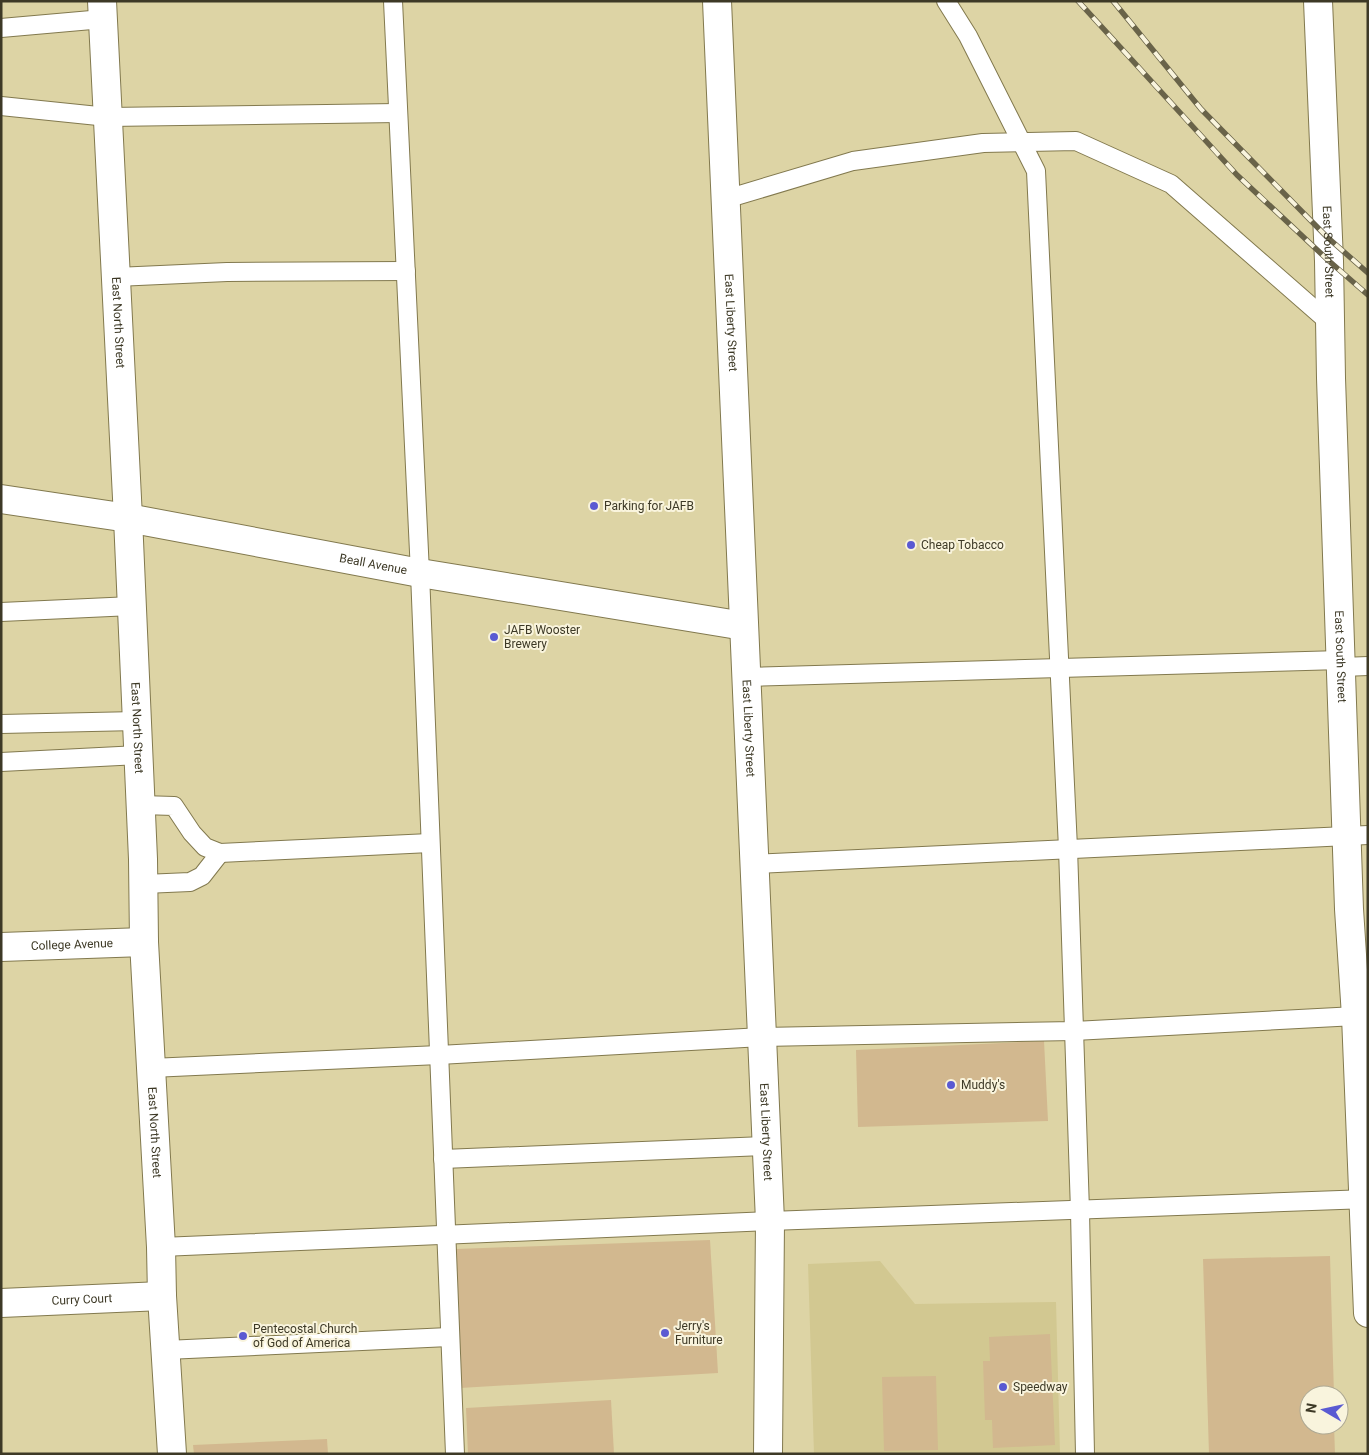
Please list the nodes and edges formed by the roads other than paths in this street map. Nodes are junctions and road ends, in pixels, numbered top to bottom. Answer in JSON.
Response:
{"nodes":[{"id":1,"x":393,"y":1,"type":"edge"},
{"id":2,"x":718,"y":1,"type":"edge"},
{"id":3,"x":946,"y":1,"type":"edge"},
{"id":4,"x":1318,"y":1,"type":"edge"},
{"id":5,"x":103,"y":10,"type":"edge"},
{"id":6,"x":1,"y":28,"type":"edge"},
{"id":7,"x":1,"y":106,"type":"edge"},
{"id":8,"x":398,"y":113,"type":"junction"},
{"id":9,"x":108,"y":117,"type":"junction"},
{"id":10,"x":1022,"y":142,"type":"junction"},
{"id":11,"x":726,"y":199,"type":"junction"},
{"id":12,"x":406,"y":271,"type":"junction"},
{"id":13,"x":116,"y":277,"type":"junction"},
{"id":14,"x":1330,"y":323,"type":"junction"},
{"id":15,"x":1,"y":498,"type":"edge"},
{"id":16,"x":128,"y":518,"type":"junction"},
{"id":17,"x":420,"y":573,"type":"junction"},
{"id":18,"x":132,"y":606,"type":"junction"},
{"id":19,"x":1,"y":612,"type":"edge"},
{"id":20,"x":744,"y":626,"type":"junction"},
{"id":21,"x":1350,"y":664,"type":"edge"},
{"id":22,"x":1060,"y":668,"type":"junction"},
{"id":23,"x":746,"y":677,"type":"junction"},
{"id":24,"x":137,"y":721,"type":"junction"},
{"id":25,"x":1,"y":724,"type":"edge"},
{"id":26,"x":138,"y":756,"type":"junction"},
{"id":27,"x":1,"y":762,"type":"edge"},
{"id":28,"x":141,"y":805,"type":"junction"},
{"id":29,"x":1358,"y":835,"type":"edge"},
{"id":30,"x":430,"y":843,"type":"junction"},
{"id":31,"x":1068,"y":848,"type":"junction"},
{"id":32,"x":220,"y":853,"type":"junction"},
{"id":33,"x":754,"y":864,"type":"junction"},
{"id":34,"x":144,"y":884,"type":"junction"},
{"id":35,"x":144,"y":942,"type":"junction"},
{"id":36,"x":1,"y":947,"type":"edge"},
{"id":37,"x":1360,"y":1020,"type":"edge"},
{"id":38,"x":1074,"y":1031,"type":"junction"},
{"id":39,"x":762,"y":1037,"type":"junction"},
{"id":40,"x":439,"y":1056,"type":"junction"},
{"id":41,"x":152,"y":1068,"type":"junction"},
{"id":42,"x":766,"y":1146,"type":"junction"},
{"id":43,"x":442,"y":1159,"type":"junction"},
{"id":44,"x":1365,"y":1200,"type":"edge"},
{"id":45,"x":1080,"y":1211,"type":"junction"},
{"id":46,"x":770,"y":1221,"type":"junction"},
{"id":47,"x":445,"y":1235,"type":"junction"},
{"id":48,"x":161,"y":1247,"type":"junction"},
{"id":49,"x":162,"y":1296,"type":"junction"},
{"id":50,"x":1,"y":1303,"type":"edge"},
{"id":51,"x":1368,"y":1313,"type":"edge"},
{"id":52,"x":449,"y":1337,"type":"junction"},
{"id":53,"x":166,"y":1350,"type":"junction"},
{"id":54,"x":172,"y":1454,"type":"edge"},
{"id":55,"x":455,"y":1454,"type":"edge"},
{"id":56,"x":768,"y":1454,"type":"edge"},
{"id":57,"x":1085,"y":1454,"type":"edge"}],
"edges":[{"from":1,"to":8,"type":"lane"},
{"from":2,"to":11,"type":"street","name":"East Liberty Street"},
{"from":3,"to":10,"type":"lane"},
{"from":4,"to":14,"type":"street","name":"East South Street"},
{"from":5,"to":6,"type":"lane"},
{"from":5,"to":9,"type":"street","name":"East North Street"},
{"from":7,"to":9,"type":"lane"},
{"from":8,"to":9,"type":"lane"},
{"from":8,"to":12,"type":"lane"},
{"from":9,"to":13,"type":"street","name":"East North Street"},
{"from":10,"to":11,"type":"lane"},
{"from":10,"to":14,"type":"lane"},
{"from":10,"to":22,"type":"lane"},
{"from":11,"to":20,"type":"street","name":"East Liberty Street"},
{"from":12,"to":13,"type":"lane"},
{"from":12,"to":17,"type":"lane"},
{"from":13,"to":16,"type":"street","name":"East North Street"},
{"from":14,"to":21,"type":"street","name":"East South Street"},
{"from":15,"to":16,"type":"street","name":"Beall Avenue"},
{"from":16,"to":17,"type":"street","name":"Beall Avenue"},
{"from":16,"to":18,"type":"street","name":"East North Street"},
{"from":17,"to":20,"type":"street","name":"Beall Avenue"},
{"from":17,"to":30,"type":"lane"},
{"from":18,"to":19,"type":"lane"},
{"from":18,"to":24,"type":"street","name":"East North Street"},
{"from":20,"to":23,"type":"street","name":"East Liberty Street"},
{"from":21,"to":22,"type":"lane"},
{"from":21,"to":29,"type":"street","name":"East South Street"},
{"from":22,"to":23,"type":"lane"},
{"from":22,"to":31,"type":"lane"},
{"from":23,"to":33,"type":"street","name":"East Liberty Street"},
{"from":24,"to":25,"type":"lane"},
{"from":24,"to":26,"type":"street","name":"East North Street"},
{"from":26,"to":27,"type":"lane"},
{"from":26,"to":28,"type":"street","name":"East North Street"},
{"from":28,"to":32,"type":"lane"},
{"from":28,"to":34,"type":"street","name":"East North Street"},
{"from":29,"to":31,"type":"lane"},
{"from":29,"to":37,"type":"street","name":"East South Street"},
{"from":30,"to":32,"type":"lane"},
{"from":30,"to":40,"type":"lane"},
{"from":31,"to":33,"type":"lane"},
{"from":31,"to":38,"type":"lane"},
{"from":32,"to":34,"type":"lane"},
{"from":33,"to":39,"type":"street","name":"East Liberty Street"},
{"from":34,"to":35,"type":"street","name":"East North Street"},
{"from":35,"to":36,"type":"street","name":"College Avenue"},
{"from":35,"to":41,"type":"street","name":"East North Street"},
{"from":37,"to":38,"type":"lane"},
{"from":37,"to":44,"type":"street","name":"East South Street"},
{"from":38,"to":39,"type":"lane"},
{"from":38,"to":45,"type":"lane"},
{"from":39,"to":40,"type":"lane"},
{"from":39,"to":42,"type":"street","name":"East Liberty Street"},
{"from":40,"to":41,"type":"lane"},
{"from":40,"to":43,"type":"lane"},
{"from":41,"to":48,"type":"street","name":"East North Street"},
{"from":42,"to":43,"type":"lane"},
{"from":42,"to":46,"type":"street","name":"East Liberty Street"},
{"from":43,"to":47,"type":"lane"},
{"from":44,"to":45,"type":"lane"},
{"from":44,"to":51,"type":"street","name":"East South Street"},
{"from":45,"to":46,"type":"lane"},
{"from":45,"to":57,"type":"lane"},
{"from":46,"to":47,"type":"lane"},
{"from":46,"to":56,"type":"street","name":"East Liberty Street"},
{"from":47,"to":48,"type":"lane"},
{"from":47,"to":52,"type":"lane"},
{"from":48,"to":49,"type":"street","name":"East North Street"},
{"from":49,"to":50,"type":"street","name":"Curry Court"},
{"from":49,"to":53,"type":"street","name":"East North Street"},
{"from":52,"to":53,"type":"lane"},
{"from":52,"to":55,"type":"lane"},
{"from":53,"to":54,"type":"street","name":"East North Street"}]}
